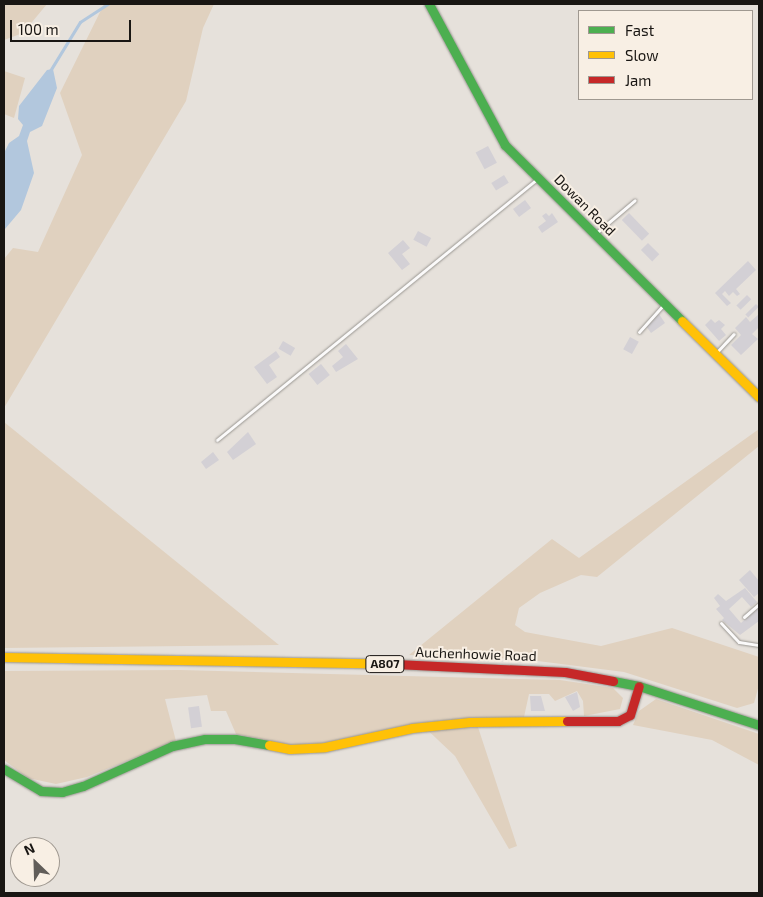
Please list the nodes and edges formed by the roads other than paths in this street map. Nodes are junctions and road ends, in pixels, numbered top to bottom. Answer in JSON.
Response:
{"nodes":[{"id":1,"x":429,"y":4,"type":"edge"},
{"id":2,"x":538,"y":178,"type":"junction"},
{"id":3,"x":635,"y":200,"type":"dead end"},
{"id":4,"x":595,"y":235,"type":"junction"},
{"id":5,"x":665,"y":304,"type":"junction"},
{"id":6,"x":639,"y":332,"type":"dead end"},
{"id":7,"x":734,"y":334,"type":"dead end"},
{"id":8,"x":715,"y":354,"type":"junction"},
{"id":9,"x":759,"y":397,"type":"edge"},
{"id":10,"x":217,"y":440,"type":"dead end"},
{"id":11,"x":759,"y":604,"type":"edge"},
{"id":12,"x":744,"y":617,"type":"dead end"},
{"id":13,"x":721,"y":623,"type":"dead end"},
{"id":14,"x":759,"y":645,"type":"edge"},
{"id":15,"x":4,"y":657,"type":"edge"},
{"id":16,"x":639,"y":686,"type":"junction"},
{"id":17,"x":759,"y":725,"type":"edge"},
{"id":18,"x":4,"y":769,"type":"edge"}],
"edges":[{"from":1,"to":2,"type":"street","name":"Dowan Road"},
{"from":2,"to":4,"type":"street","name":"Dowan Road"},
{"from":2,"to":10,"type":"lane"},
{"from":3,"to":4,"type":"lane"},
{"from":4,"to":5,"type":"street","name":"Dowan Road"},
{"from":5,"to":6,"type":"lane"},
{"from":5,"to":8,"type":"street","name":"Dowan Road"},
{"from":7,"to":8,"type":"lane"},
{"from":8,"to":9,"type":"street","name":"Dowan Road"},
{"from":11,"to":12,"type":"lane"},
{"from":13,"to":14,"type":"lane"},
{"from":15,"to":16,"type":"street","name":"Auchenhowie Road","number":"A807"},
{"from":16,"to":17,"type":"street","name":"Auchenhowie Road","number":"A807"},
{"from":16,"to":18,"type":"street"}]}
